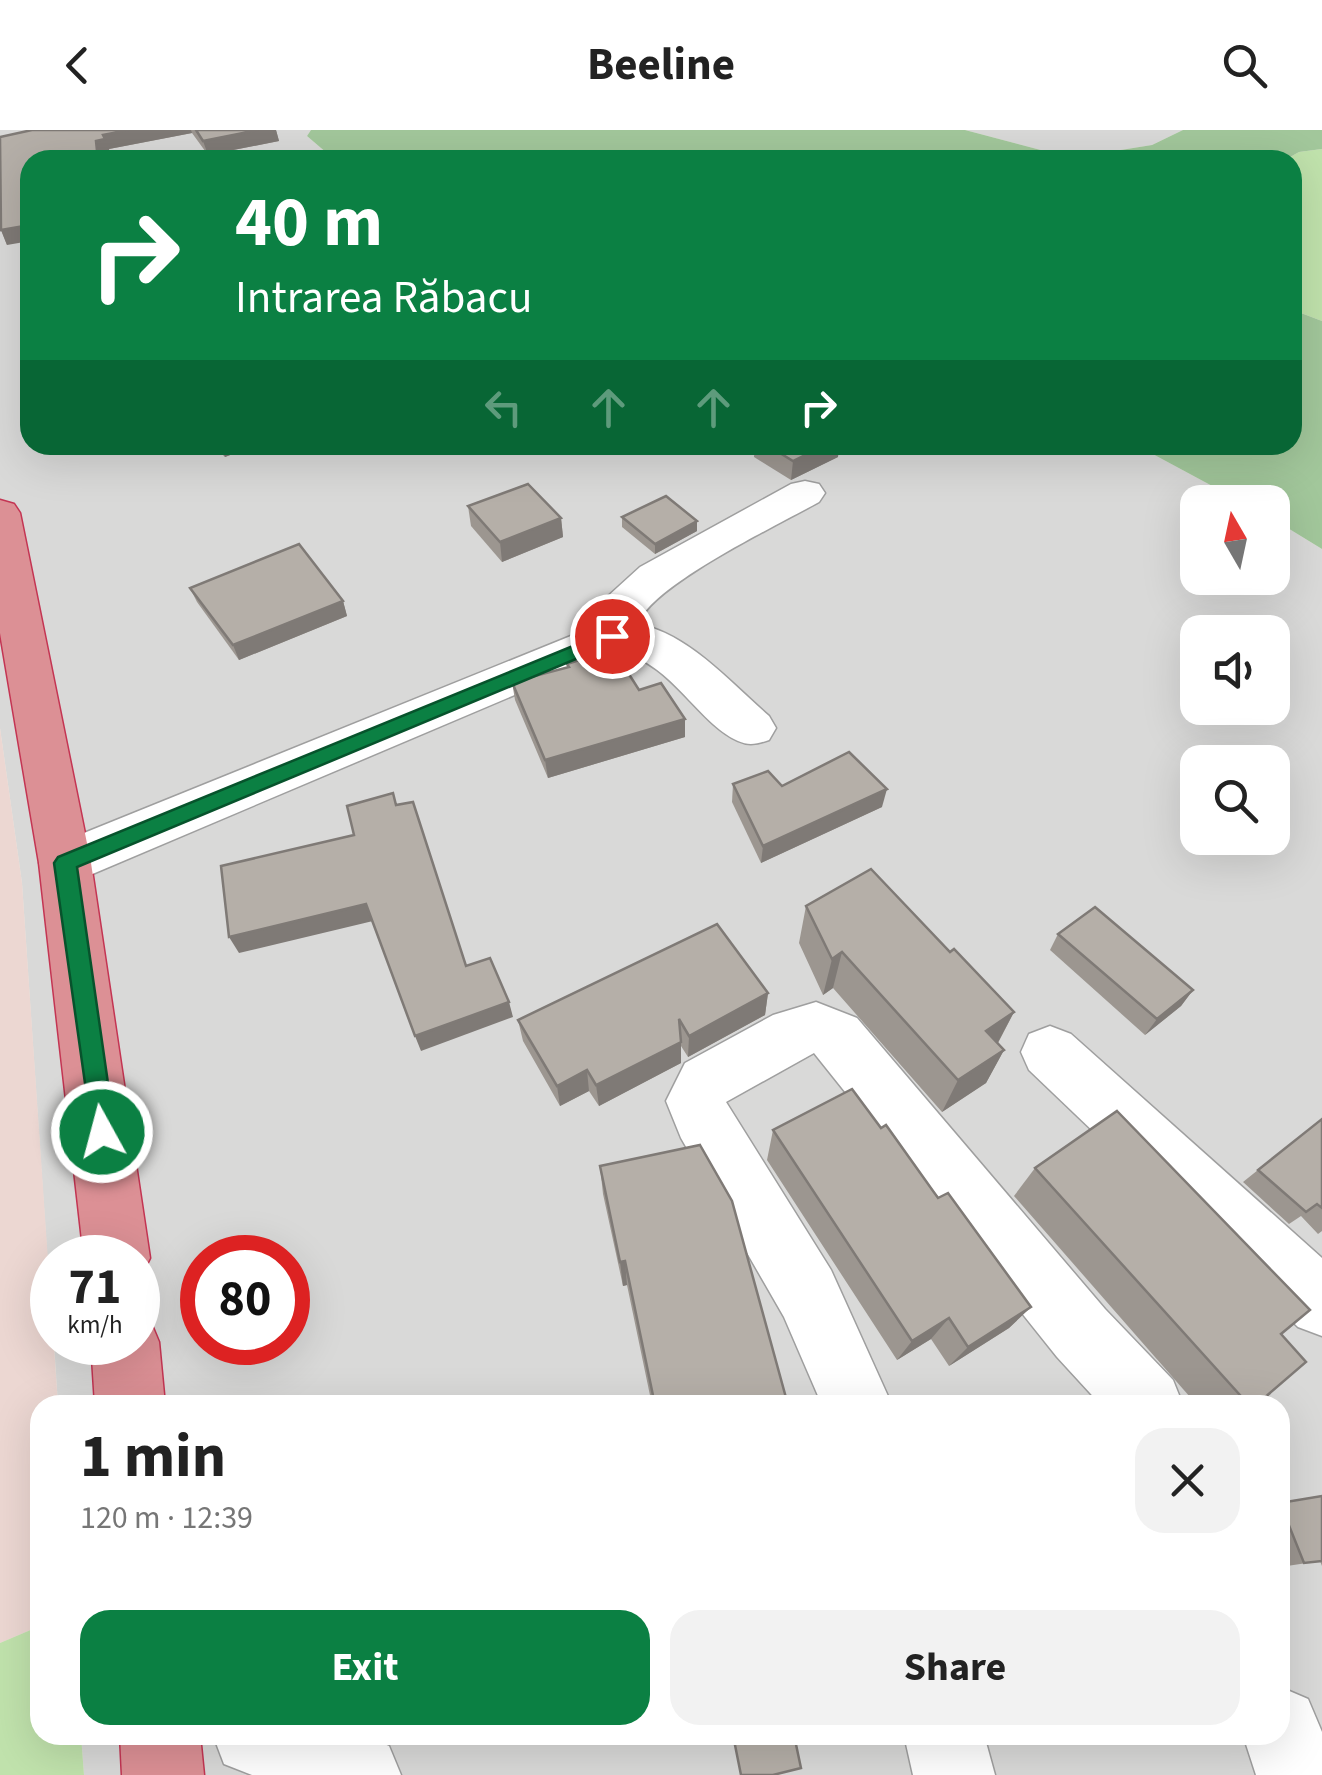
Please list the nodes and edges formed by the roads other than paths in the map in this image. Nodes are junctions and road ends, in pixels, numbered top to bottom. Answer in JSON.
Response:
{"nodes":[{"id":1,"x":805,"y":493,"type":"dead end"},
{"id":2,"x":0,"y":512,"type":"edge"},
{"id":3,"x":612,"y":636,"type":"junction"},
{"id":4,"x":752,"y":728,"type":"dead end"},
{"id":5,"x":65,"y":863,"type":"junction"},
{"id":6,"x":1050,"y":1052,"type":"dead end"},
{"id":7,"x":115,"y":1235,"type":"edge"},
{"id":8,"x":1322,"y":1303,"type":"edge"},
{"id":9,"x":126,"y":1365,"type":"edge"},
{"id":10,"x":129,"y":1395,"type":"edge"},
{"id":11,"x":854,"y":1395,"type":"edge"},
{"id":12,"x":1139,"y":1395,"type":"edge"},
{"id":13,"x":161,"y":1745,"type":"edge"},
{"id":14,"x":279,"y":1745,"type":"edge"},
{"id":15,"x":946,"y":1745,"type":"edge"},
{"id":16,"x":1286,"y":1745,"type":"edge"},
{"id":17,"x":163,"y":1775,"type":"edge"},
{"id":18,"x":360,"y":1775,"type":"edge"},
{"id":19,"x":954,"y":1775,"type":"edge"},
{"id":20,"x":1297,"y":1775,"type":"edge"}],
"edges":[{"from":1,"to":3,"type":"street"},
{"from":2,"to":5,"type":"highway"},
{"from":3,"to":4,"type":"street"},
{"from":3,"to":5,"type":"street"},
{"from":5,"to":7,"type":"highway"},
{"from":6,"to":8,"type":"street"},
{"from":9,"to":10,"type":"highway"},
{"from":11,"to":12,"type":"street"},
{"from":13,"to":17,"type":"highway"},
{"from":14,"to":18,"type":"street"},
{"from":15,"to":19,"type":"street"},
{"from":16,"to":20,"type":"street"}]}
